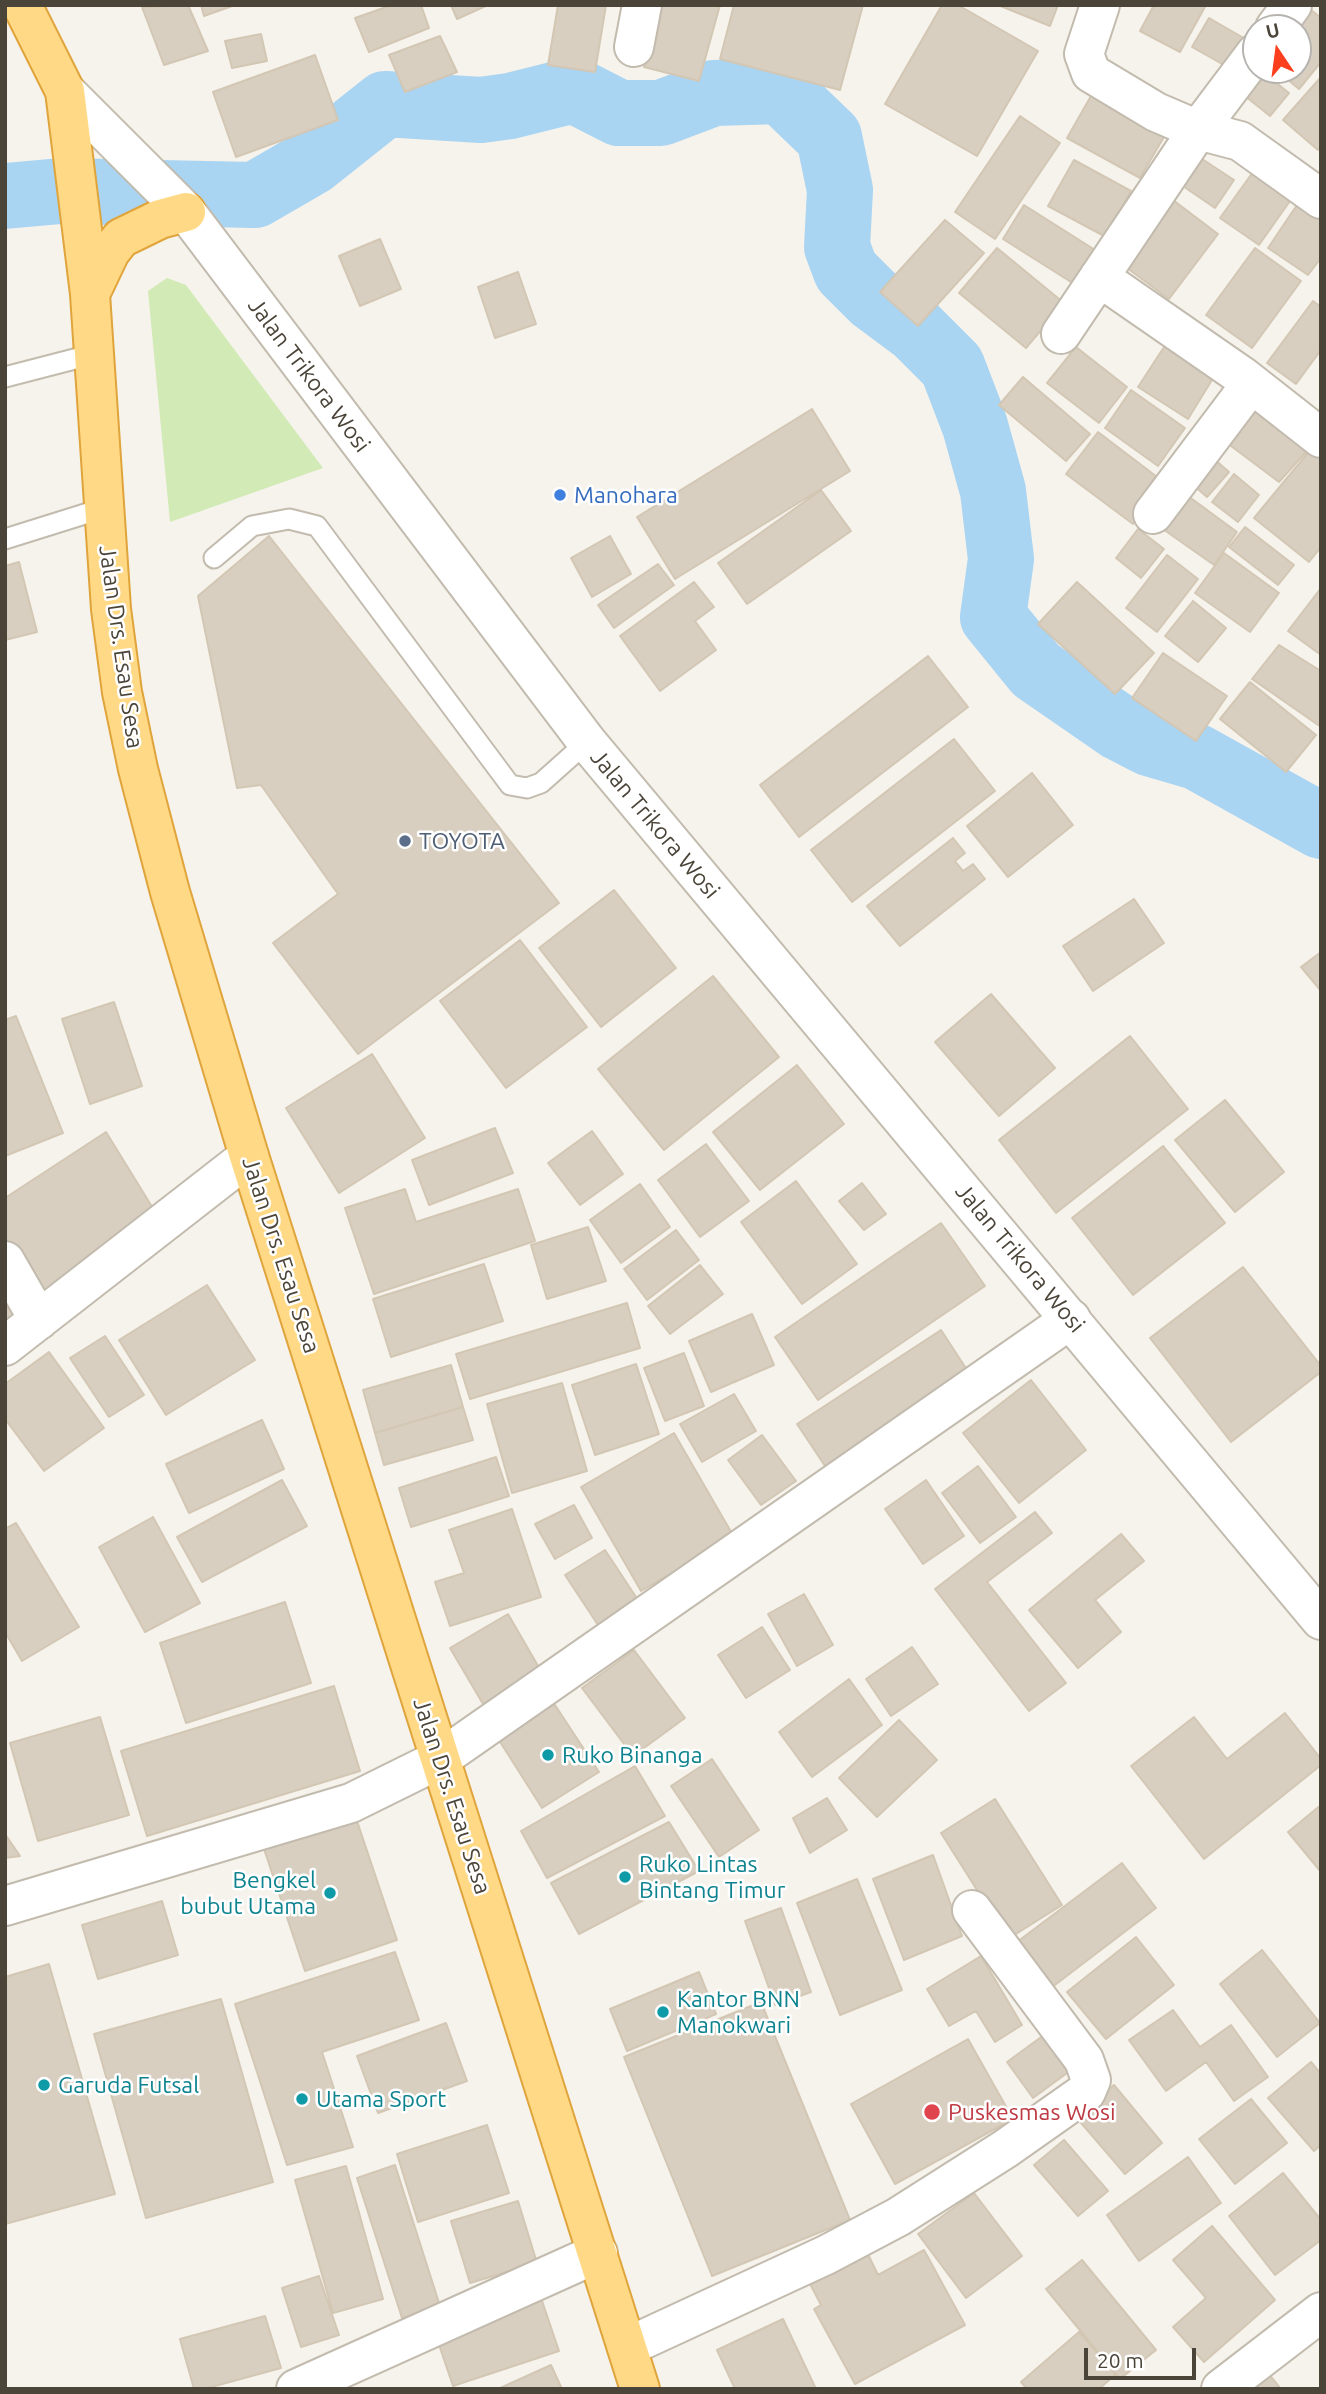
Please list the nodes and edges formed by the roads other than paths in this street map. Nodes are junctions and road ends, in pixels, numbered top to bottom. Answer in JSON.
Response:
{"nodes":[{"id":1,"x":22,"y":5,"type":"edge"},
{"id":2,"x":642,"y":5,"type":"edge"},
{"id":3,"x":1100,"y":5,"type":"edge"},
{"id":4,"x":634,"y":47,"type":"dead end"},
{"id":5,"x":1242,"y":72,"type":"edge"},
{"id":6,"x":65,"y":91,"type":"junction"},
{"id":7,"x":1198,"y":130,"type":"junction"},
{"id":8,"x":1321,"y":200,"type":"edge"},
{"id":9,"x":186,"y":212,"type":"junction"},
{"id":10,"x":1099,"y":277,"type":"junction"},
{"id":11,"x":90,"y":294,"type":"junction"},
{"id":12,"x":1061,"y":334,"type":"dead end"},
{"id":13,"x":94,"y":354,"type":"junction"},
{"id":14,"x":5,"y":377,"type":"edge"},
{"id":15,"x":1251,"y":384,"type":"junction"},
{"id":16,"x":1321,"y":438,"type":"edge"},
{"id":17,"x":104,"y":508,"type":"junction"},
{"id":18,"x":1153,"y":514,"type":"dead end"},
{"id":19,"x":5,"y":539,"type":"edge"},
{"id":20,"x":214,"y":558,"type":"dead end"},
{"id":21,"x":587,"y":742,"type":"junction"},
{"id":22,"x":249,"y":1156,"type":"junction"},
{"id":23,"x":5,"y":1261,"type":"edge"},
{"id":24,"x":39,"y":1320,"type":"junction"},
{"id":25,"x":1072,"y":1320,"type":"junction"},
{"id":26,"x":5,"y":1346,"type":"edge"},
{"id":27,"x":1321,"y":1620,"type":"edge"},
{"id":28,"x":440,"y":1759,"type":"junction"},
{"id":29,"x":5,"y":1906,"type":"edge"},
{"id":30,"x":972,"y":1910,"type":"dead end"},
{"id":31,"x":598,"y":2253,"type":"junction"},
{"id":32,"x":1321,"y":2312,"type":"edge"},
{"id":33,"x":627,"y":2347,"type":"junction"},
{"id":34,"x":296,"y":2389,"type":"edge"},
{"id":35,"x":640,"y":2389,"type":"edge"},
{"id":36,"x":1221,"y":2389,"type":"edge"}],
"edges":[{"from":1,"to":6,"type":"highway","name":"Jalan Trikora Wosi"},
{"from":2,"to":4,"type":"street"},
{"from":3,"to":7,"type":"street"},
{"from":5,"to":7,"type":"street"},
{"from":6,"to":9,"type":"street","name":"Jalan Trikora Wosi"},
{"from":6,"to":11,"type":"highway","name":"Jalan Drs. Esau Sesa"},
{"from":7,"to":8,"type":"street"},
{"from":7,"to":10,"type":"street"},
{"from":9,"to":11,"type":"highway"},
{"from":9,"to":21,"type":"street","name":"Jalan Trikora Wosi"},
{"from":10,"to":12,"type":"street"},
{"from":10,"to":15,"type":"street"},
{"from":11,"to":13,"type":"highway","name":"Jalan Drs. Esau Sesa"},
{"from":13,"to":14,"type":"lane"},
{"from":13,"to":17,"type":"highway","name":"Jalan Drs. Esau Sesa"},
{"from":15,"to":16,"type":"street"},
{"from":15,"to":18,"type":"street"},
{"from":17,"to":19,"type":"lane"},
{"from":17,"to":22,"type":"highway","name":"Jalan Drs. Esau Sesa"},
{"from":20,"to":21,"type":"lane"},
{"from":21,"to":25,"type":"street","name":"Jalan Trikora Wosi"},
{"from":22,"to":24,"type":"street"},
{"from":22,"to":28,"type":"highway","name":"Jalan Drs. Esau Sesa"},
{"from":23,"to":24,"type":"street"},
{"from":24,"to":26,"type":"street"},
{"from":25,"to":27,"type":"street","name":"Jalan Trikora Wosi"},
{"from":25,"to":28,"type":"street"},
{"from":28,"to":29,"type":"street"},
{"from":28,"to":31,"type":"highway","name":"Jalan Drs. Esau Sesa"},
{"from":30,"to":33,"type":"street"},
{"from":31,"to":33,"type":"highway","name":"Jalan Drs. Esau Sesa"},
{"from":31,"to":34,"type":"street"},
{"from":32,"to":36,"type":"street"},
{"from":33,"to":35,"type":"highway","name":"Jalan Drs. Esau Sesa"}]}
